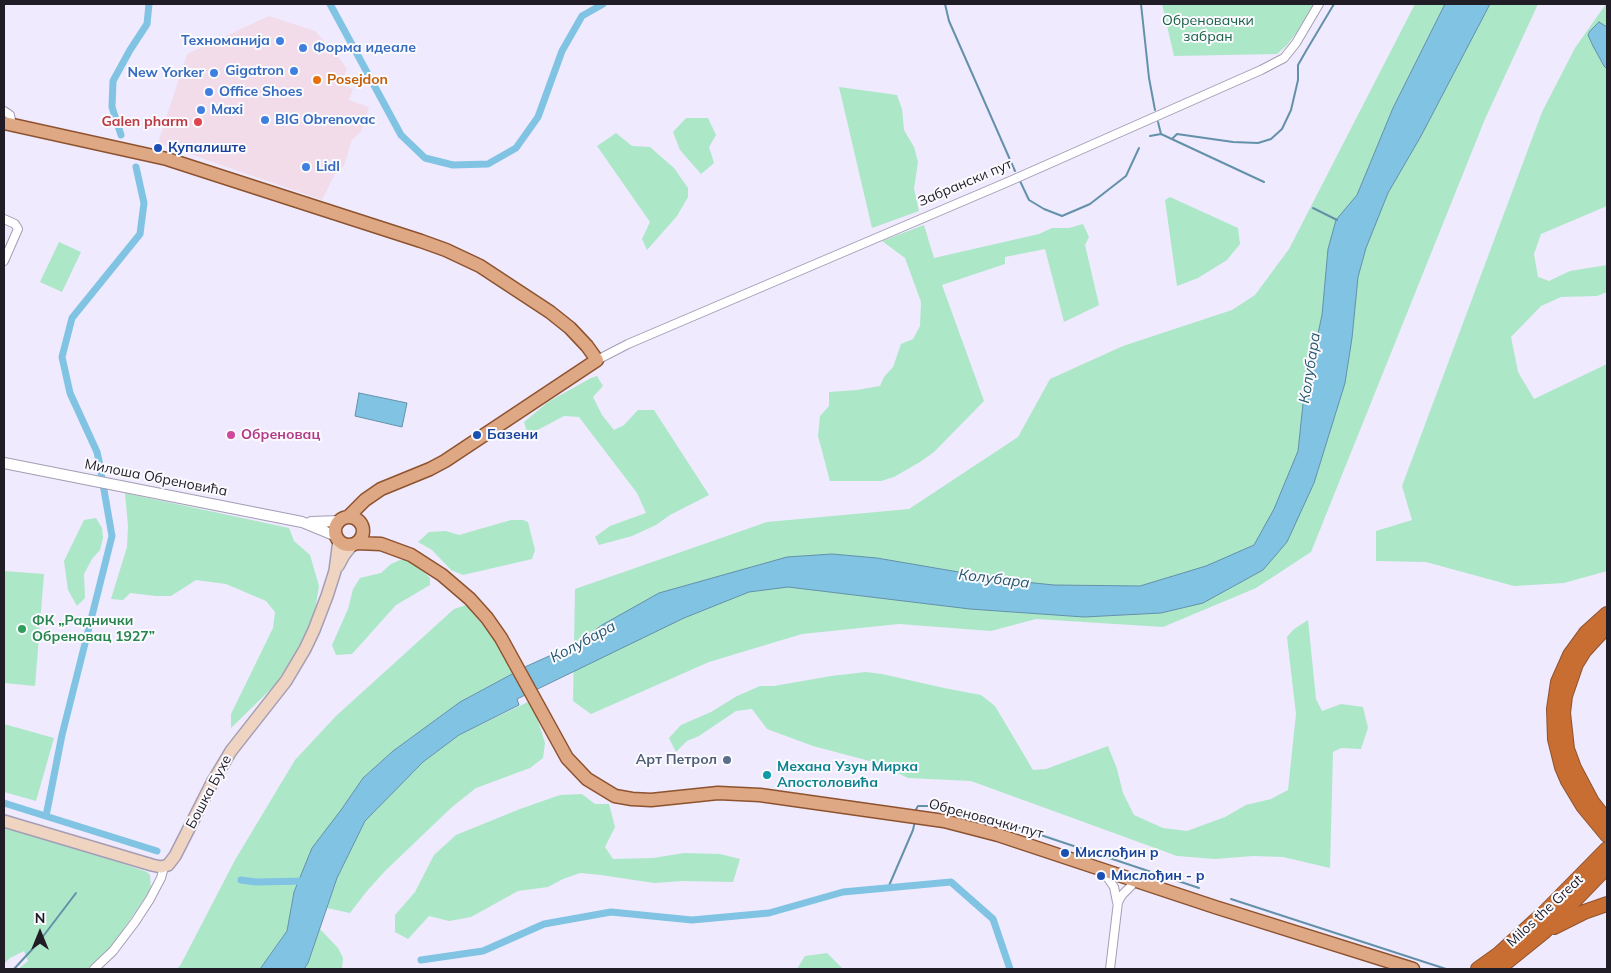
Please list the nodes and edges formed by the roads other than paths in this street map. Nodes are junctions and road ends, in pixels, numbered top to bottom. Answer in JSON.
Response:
{"nodes":[{"id":1,"x":1319,"y":4,"type":"edge"},
{"id":2,"x":4,"y":111,"type":"edge"},
{"id":3,"x":8,"y":124,"type":"edge"},
{"id":4,"x":4,"y":219,"type":"edge"},
{"id":5,"x":4,"y":261,"type":"edge"},
{"id":6,"x":597,"y":360,"type":"junction"},
{"id":7,"x":6,"y":462,"type":"edge"},
{"id":8,"x":302,"y":522,"type":"junction"},
{"id":9,"x":353,"y":522,"type":"junction"},
{"id":10,"x":337,"y":538,"type":"junction"},
{"id":11,"x":355,"y":544,"type":"junction"},
{"id":12,"x":400,"y":550,"type":"junction"},
{"id":13,"x":335,"y":572,"type":"junction"},
{"id":14,"x":1607,"y":614,"type":"edge"},
{"id":15,"x":1607,"y":626,"type":"edge"},
{"id":16,"x":507,"y":648,"type":"joint"},
{"id":17,"x":4,"y":821,"type":"edge"},
{"id":18,"x":1607,"y":830,"type":"edge"},
{"id":19,"x":1607,"y":850,"type":"edge"},
{"id":20,"x":164,"y":867,"type":"junction"},
{"id":21,"x":1607,"y":867,"type":"edge"},
{"id":22,"x":1103,"y":871,"type":"junction"},
{"id":23,"x":1134,"y":881,"type":"junction"},
{"id":24,"x":1607,"y":904,"type":"edge"},
{"id":25,"x":1118,"y":906,"type":"junction"},
{"id":26,"x":1544,"y":931,"type":"junction"},
{"id":27,"x":94,"y":969,"type":"edge"},
{"id":28,"x":1110,"y":969,"type":"edge"},
{"id":29,"x":1413,"y":969,"type":"edge"},
{"id":30,"x":1478,"y":969,"type":"edge"},
{"id":31,"x":1498,"y":969,"type":"edge"}],
"edges":[{"from":1,"to":6,"type":"street","name":"Забрански пут"},
{"from":2,"to":3,"type":"street"},
{"from":3,"to":6,"type":"main road"},
{"from":4,"to":5,"type":"street"},
{"from":6,"to":9,"type":"main road"},
{"from":7,"to":8,"type":"street","name":"Милоша Обреновића"},
{"from":8,"to":9,"type":"street","name":"Милоша Обреновића"},
{"from":8,"to":10,"type":"street","name":"Милоша Обреновића"},
{"from":9,"to":10,"type":"main road"},
{"from":9,"to":11,"type":"main road"},
{"from":9,"to":12,"type":"main road","name":"Милоша Обреновића"},
{"from":10,"to":11,"type":"main road"},
{"from":10,"to":13,"type":"main road","name":"Бошка Бухе"},
{"from":11,"to":12,"type":"main road","name":"Милоша Обреновића"},
{"from":11,"to":13,"type":"main road","name":"Бошка Бухе"},
{"from":12,"to":16,"type":"main road","name":"Милоша Обреновића"},
{"from":13,"to":20,"type":"main road","name":"Бошка Бухе"},
{"from":14,"to":18,"type":"highway"},
{"from":15,"to":18,"type":"highway"},
{"from":16,"to":22,"type":"main road","name":"Обреновачки пут"},
{"from":17,"to":20,"type":"main road"},
{"from":19,"to":30,"type":"highway","name":"Milos the Great"},
{"from":20,"to":27,"type":"street"},
{"from":21,"to":26,"type":"highway","name":"Milos the Great"},
{"from":22,"to":23,"type":"main road","name":"Обреновачки пут"},
{"from":22,"to":25,"type":"street"},
{"from":23,"to":25,"type":"street"},
{"from":23,"to":29,"type":"main road","name":"Обреновачки пут"},
{"from":24,"to":26,"type":"highway"},
{"from":25,"to":28,"type":"street"},
{"from":26,"to":31,"type":"highway","name":"Milos the Great"}]}
